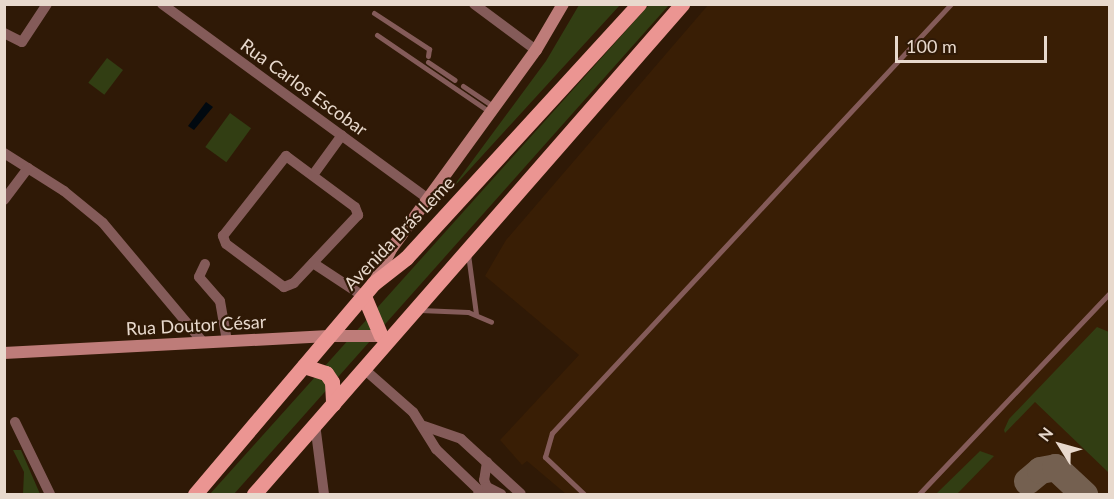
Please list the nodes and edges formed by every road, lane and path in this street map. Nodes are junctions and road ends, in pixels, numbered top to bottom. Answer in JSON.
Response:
{"nodes":[{"id":1,"x":47,"y":4,"type":"edge"},
{"id":2,"x":162,"y":4,"type":"edge"},
{"id":3,"x":474,"y":4,"type":"edge"},
{"id":4,"x":563,"y":4,"type":"edge"},
{"id":5,"x":639,"y":4,"type":"edge"},
{"id":6,"x":682,"y":4,"type":"edge"},
{"id":7,"x":951,"y":4,"type":"edge"},
{"id":8,"x":374,"y":13,"type":"dead end"},
{"id":9,"x":4,"y":33,"type":"edge"},
{"id":10,"x":377,"y":35,"type":"dead end"},
{"id":11,"x":536,"y":51,"type":"junction"},
{"id":12,"x":455,"y":80,"type":"dead end"},
{"id":13,"x":463,"y":86,"type":"dead end"},
{"id":14,"x":492,"y":110,"type":"junction"},
{"id":15,"x":342,"y":135,"type":"junction"},
{"id":16,"x":4,"y":153,"type":"edge"},
{"id":17,"x":28,"y":168,"type":"junction"},
{"id":18,"x":313,"y":174,"type":"junction"},
{"id":19,"x":427,"y":198,"type":"junction"},
{"id":20,"x":4,"y":200,"type":"edge"},
{"id":21,"x":467,"y":251,"type":"junction"},
{"id":22,"x":313,"y":263,"type":"junction"},
{"id":23,"x":205,"y":264,"type":"dead end"},
{"id":24,"x":374,"y":283,"type":"junction"},
{"id":25,"x":1110,"y":293,"type":"edge"},
{"id":26,"x":363,"y":296,"type":"junction"},
{"id":27,"x":415,"y":310,"type":"junction"},
{"id":28,"x":476,"y":314,"type":"junction"},
{"id":29,"x":490,"y":322,"type":"dead end"},
{"id":30,"x":190,"y":328,"type":"junction"},
{"id":31,"x":329,"y":336,"type":"junction"},
{"id":32,"x":384,"y":338,"type":"junction"},
{"id":33,"x":227,"y":340,"type":"junction"},
{"id":34,"x":203,"y":342,"type":"junction"},
{"id":35,"x":180,"y":343,"type":"junction"},
{"id":36,"x":4,"y":354,"type":"edge"},
{"id":37,"x":304,"y":366,"type":"junction"},
{"id":38,"x":364,"y":369,"type":"junction"},
{"id":39,"x":333,"y":404,"type":"junction"},
{"id":40,"x":15,"y":422,"type":"dead end"},
{"id":41,"x":315,"y":424,"type":"junction"},
{"id":42,"x":424,"y":426,"type":"junction"},
{"id":43,"x":487,"y":462,"type":"junction"},
{"id":44,"x":482,"y":492,"type":"edge"},
{"id":45,"x":521,"y":494,"type":"edge"},
{"id":46,"x":50,"y":495,"type":"edge"},
{"id":47,"x":195,"y":495,"type":"edge"},
{"id":48,"x":254,"y":495,"type":"edge"},
{"id":49,"x":324,"y":495,"type":"edge"},
{"id":50,"x":501,"y":495,"type":"edge"},
{"id":51,"x":584,"y":495,"type":"edge"},
{"id":52,"x":919,"y":495,"type":"edge"}],
"edges":[{"from":1,"to":9,"type":"street"},
{"from":2,"to":15,"type":"street","name":"Rua Carlos Escobar"},
{"from":3,"to":11,"type":"street"},
{"from":4,"to":11,"type":"street"},
{"from":5,"to":24,"type":"main road","name":"Avenida Brás Leme"},
{"from":6,"to":21,"type":"main road"},
{"from":7,"to":51,"type":"lane"},
{"from":8,"to":12,"type":"lane"},
{"from":10,"to":14,"type":"lane"},
{"from":11,"to":14,"type":"street"},
{"from":13,"to":14,"type":"lane"},
{"from":14,"to":19,"type":"street"},
{"from":15,"to":18,"type":"street"},
{"from":15,"to":19,"type":"street","name":"Rua Carlos Escobar"},
{"from":16,"to":17,"type":"street"},
{"from":17,"to":20,"type":"street"},
{"from":17,"to":30,"type":"street"},
{"from":18,"to":22,"type":"street"},
{"from":18,"to":22,"type":"street"},
{"from":19,"to":24,"type":"street"},
{"from":21,"to":27,"type":"main road"},
{"from":21,"to":28,"type":"lane"},
{"from":22,"to":26,"type":"street"},
{"from":23,"to":33,"type":"street"},
{"from":24,"to":26,"type":"main road","name":"Avenida Brás Leme"},
{"from":25,"to":52,"type":"lane"},
{"from":26,"to":31,"type":"main road","name":"Avenida Brás Leme"},
{"from":26,"to":32,"type":"main road"},
{"from":27,"to":28,"type":"lane"},
{"from":27,"to":32,"type":"main road"},
{"from":28,"to":29,"type":"lane"},
{"from":30,"to":34,"type":"street"},
{"from":30,"to":35,"type":"street"},
{"from":31,"to":32,"type":"street","name":"Rua Doutor César"},
{"from":31,"to":33,"type":"street","name":"Rua Doutor César"},
{"from":31,"to":37,"type":"main road","name":"Avenida Brás Leme"},
{"from":32,"to":38,"type":"main road"},
{"from":33,"to":34,"type":"street","name":"Rua Doutor César"},
{"from":34,"to":35,"type":"street","name":"Rua Doutor César"},
{"from":35,"to":36,"type":"street","name":"Rua Doutor César"},
{"from":37,"to":39,"type":"main road"},
{"from":37,"to":47,"type":"main road","name":"Avenida Brás Leme"},
{"from":38,"to":39,"type":"main road"},
{"from":38,"to":42,"type":"street"},
{"from":39,"to":41,"type":"main road"},
{"from":40,"to":46,"type":"street"},
{"from":41,"to":48,"type":"main road"},
{"from":41,"to":49,"type":"street"},
{"from":42,"to":43,"type":"street"},
{"from":42,"to":44,"type":"street"},
{"from":43,"to":44,"type":"street"},
{"from":43,"to":45,"type":"street"},
{"from":44,"to":50,"type":"street"}]}
